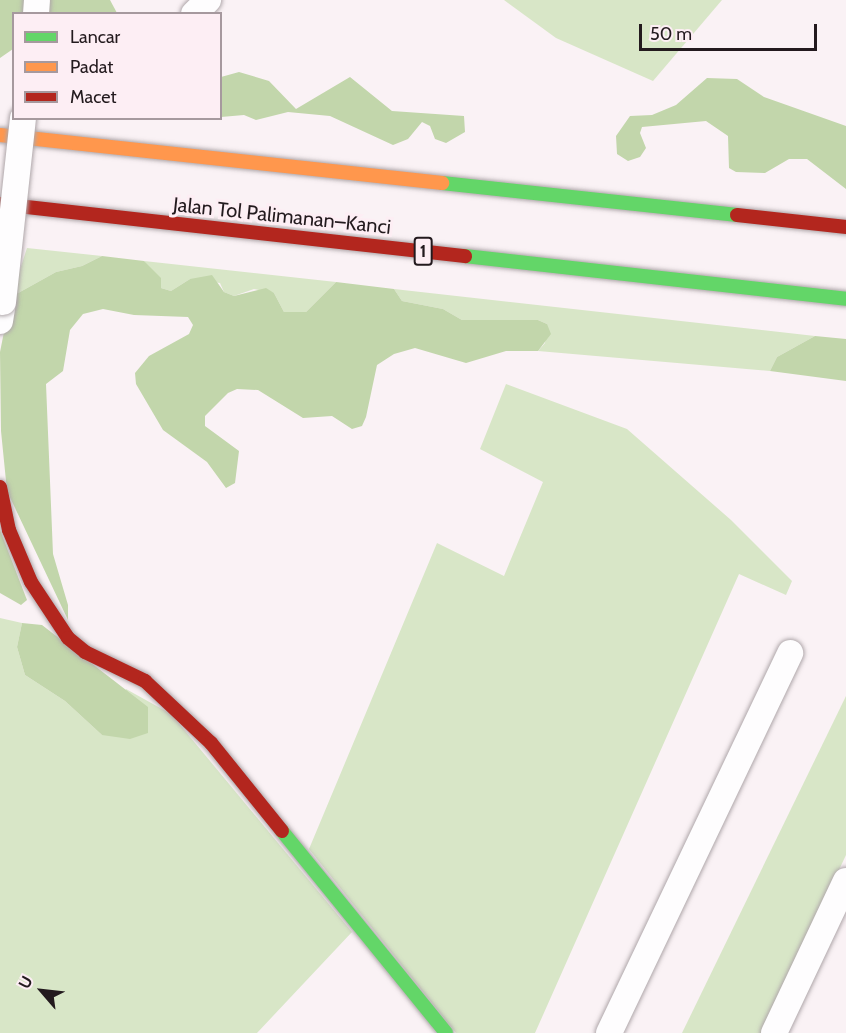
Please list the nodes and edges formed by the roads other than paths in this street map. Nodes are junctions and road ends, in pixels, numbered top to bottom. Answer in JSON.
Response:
{"nodes":[{"id":1,"x":208,"y":0,"type":"edge"},
{"id":2,"x":196,"y":12,"type":"edge"},
{"id":3,"x":23,"y":120,"type":"edge"},
{"id":4,"x":0,"y":135,"type":"edge"},
{"id":5,"x":0,"y":204,"type":"edge"},
{"id":6,"x":846,"y":226,"type":"edge"},
{"id":7,"x":846,"y":299,"type":"edge"},
{"id":8,"x":1,"y":311,"type":"edge"},
{"id":9,"x":0,"y":487,"type":"edge"},
{"id":10,"x":790,"y":653,"type":"dead end"},
{"id":11,"x":846,"y":881,"type":"edge"},
{"id":12,"x":446,"y":1033,"type":"edge"},
{"id":13,"x":609,"y":1033,"type":"edge"},
{"id":14,"x":774,"y":1033,"type":"edge"}],
"edges":[{"from":1,"to":2,"type":"street"},
{"from":3,"to":8,"type":"street","bridge":true},
{"from":4,"to":6,"type":"main road"},
{"from":5,"to":7,"type":"main road","name":"Jalan Tol Palimanan–Kanci","number":"1"},
{"from":9,"to":12,"type":"main road"},
{"from":10,"to":13,"type":"street"},
{"from":11,"to":14,"type":"street"}]}
